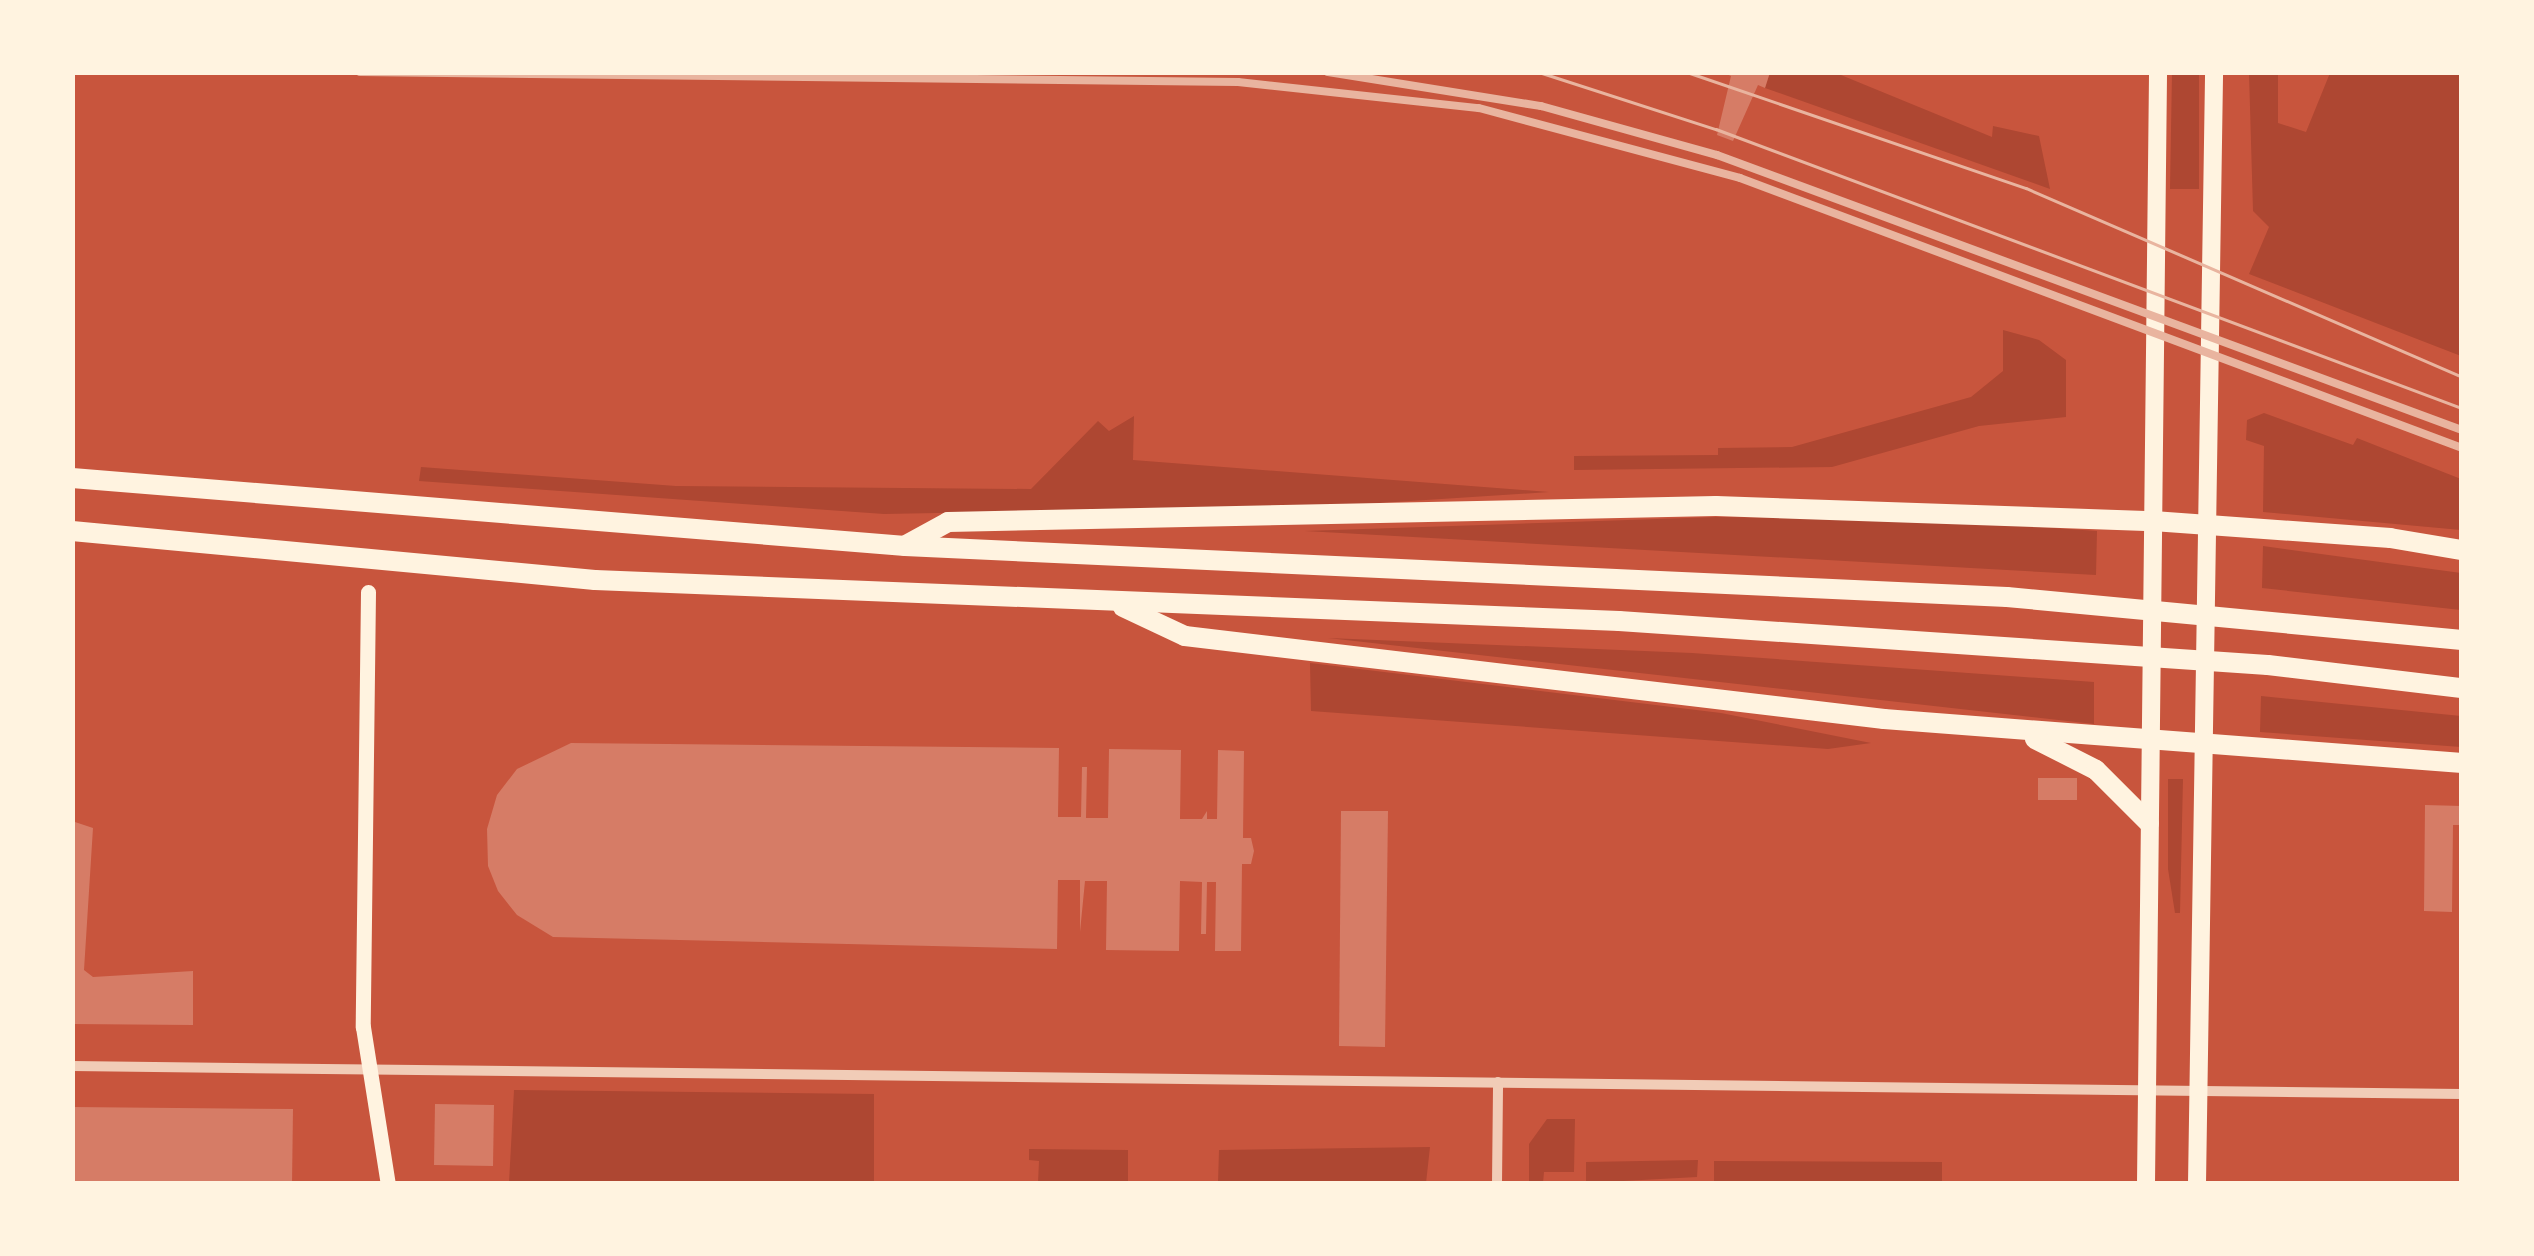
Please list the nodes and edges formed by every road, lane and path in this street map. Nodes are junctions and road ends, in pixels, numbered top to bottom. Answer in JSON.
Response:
{"nodes":[{"id":1,"x":2158,"y":72,"type":"edge"},
{"id":2,"x":2214,"y":72,"type":"edge"},
{"id":3,"x":72,"y":462,"type":"edge"},
{"id":4,"x":72,"y":478,"type":"edge"},
{"id":5,"x":96,"y":480,"type":"junction"},
{"id":6,"x":2152,"y":521,"type":"junction"},
{"id":7,"x":2207,"y":524,"type":"junction"},
{"id":8,"x":79,"y":536,"type":"edge"},
{"id":9,"x":905,"y":546,"type":"junction"},
{"id":10,"x":2462,"y":550,"type":"edge"},
{"id":11,"x":368,"y":592,"type":"dead end"},
{"id":12,"x":1112,"y":602,"type":"junction"},
{"id":13,"x":2462,"y":640,"type":"edge"},
{"id":14,"x":2462,"y":688,"type":"edge"},
{"id":15,"x":2014,"y":732,"type":"junction"},
{"id":16,"x":2150,"y":740,"type":"junction"},
{"id":17,"x":2202,"y":743,"type":"junction"},
{"id":18,"x":2462,"y":763,"type":"edge"},
{"id":19,"x":2149,"y":823,"type":"junction"},
{"id":20,"x":72,"y":1066,"type":"edge"},
{"id":21,"x":366,"y":1069,"type":"junction"},
{"id":22,"x":1498,"y":1082,"type":"junction"},
{"id":23,"x":2146,"y":1090,"type":"junction"},
{"id":24,"x":2198,"y":1090,"type":"junction"},
{"id":25,"x":2462,"y":1094,"type":"edge"},
{"id":26,"x":388,"y":1184,"type":"edge"},
{"id":27,"x":1497,"y":1184,"type":"edge"},
{"id":28,"x":2146,"y":1184,"type":"edge"},
{"id":29,"x":2197,"y":1184,"type":"edge"}],
"edges":[{"from":1,"to":6,"type":"main road"},
{"from":2,"to":7,"type":"main road"},
{"from":3,"to":5,"type":"highway"},
{"from":4,"to":5,"type":"highway"},
{"from":5,"to":9,"type":"highway"},
{"from":6,"to":7,"type":"highway"},
{"from":6,"to":9,"type":"highway"},
{"from":6,"to":16,"type":"main road"},
{"from":7,"to":10,"type":"highway"},
{"from":7,"to":17,"type":"main road"},
{"from":8,"to":12,"type":"highway"},
{"from":9,"to":13,"type":"highway"},
{"from":11,"to":21,"type":"main road"},
{"from":12,"to":14,"type":"highway"},
{"from":12,"to":15,"type":"highway"},
{"from":15,"to":16,"type":"highway"},
{"from":15,"to":19,"type":"highway"},
{"from":16,"to":17,"type":"highway"},
{"from":16,"to":19,"type":"main road"},
{"from":17,"to":18,"type":"highway"},
{"from":17,"to":24,"type":"main road"},
{"from":19,"to":23,"type":"main road"},
{"from":20,"to":21,"type":"street"},
{"from":21,"to":22,"type":"street"},
{"from":21,"to":26,"type":"main road"},
{"from":22,"to":23,"type":"street"},
{"from":22,"to":27,"type":"street"},
{"from":23,"to":24,"type":"street"},
{"from":23,"to":28,"type":"main road"},
{"from":24,"to":25,"type":"street"},
{"from":24,"to":29,"type":"main road"}]}
